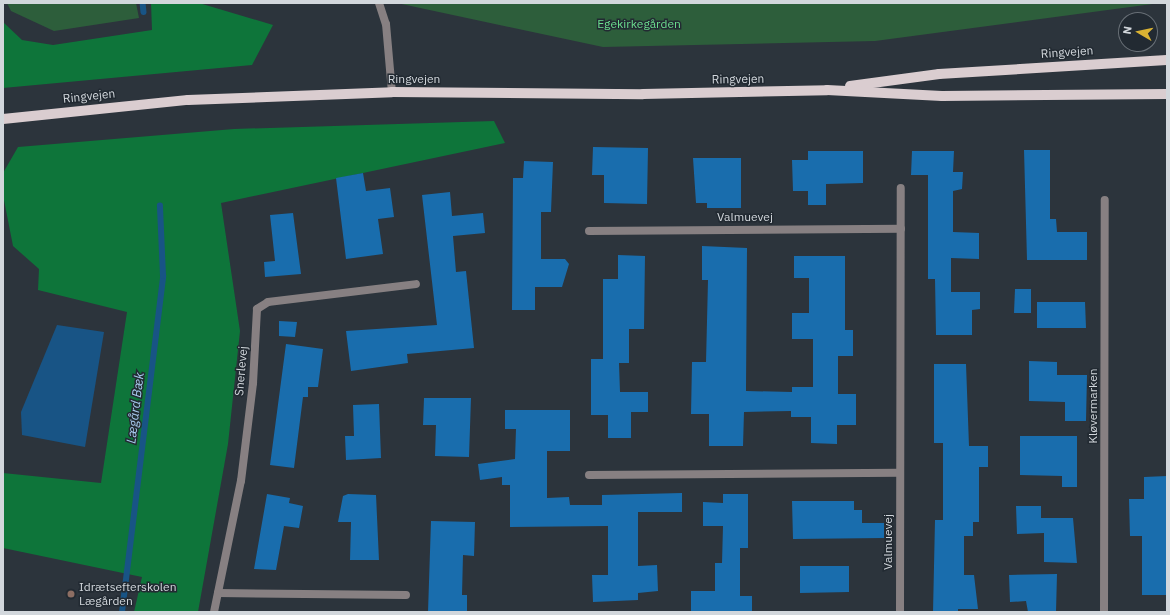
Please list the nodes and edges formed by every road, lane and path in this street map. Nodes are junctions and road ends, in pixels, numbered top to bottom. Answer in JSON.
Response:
{"nodes":[{"id":1,"x":380,"y":3,"type":"edge"},
{"id":2,"x":1167,"y":60,"type":"edge"},
{"id":3,"x":827,"y":90,"type":"junction"},
{"id":4,"x":392,"y":92,"type":"junction"},
{"id":5,"x":1167,"y":94,"type":"edge"},
{"id":6,"x":3,"y":119,"type":"edge"},
{"id":7,"x":901,"y":188,"type":"dead end"},
{"id":8,"x":1105,"y":200,"type":"dead end"},
{"id":9,"x":901,"y":229,"type":"junction"},
{"id":10,"x":589,"y":231,"type":"dead end"},
{"id":11,"x":416,"y":284,"type":"dead end"},
{"id":12,"x":900,"y":473,"type":"junction"},
{"id":13,"x":590,"y":475,"type":"dead end"},
{"id":14,"x":218,"y":593,"type":"junction"},
{"id":15,"x":406,"y":596,"type":"dead end"},
{"id":16,"x":214,"y":612,"type":"edge"},
{"id":17,"x":900,"y":612,"type":"edge"},
{"id":18,"x":1104,"y":612,"type":"edge"}],
"edges":[{"from":1,"to":4,"type":"street"},
{"from":2,"to":3,"type":"main road","name":"Ringvejen"},
{"from":3,"to":4,"type":"main road","name":"Ringvejen"},
{"from":3,"to":5,"type":"main road","name":"Ringvejen"},
{"from":4,"to":6,"type":"main road","name":"Ringvejen"},
{"from":7,"to":9,"type":"street","name":"Valmuevej"},
{"from":8,"to":18,"type":"street","name":"Kløvermarken"},
{"from":9,"to":10,"type":"street","name":"Valmuevej"},
{"from":9,"to":12,"type":"street","name":"Valmuevej"},
{"from":11,"to":14,"type":"street","name":"Snerlevej"},
{"from":12,"to":13,"type":"street"},
{"from":12,"to":17,"type":"street","name":"Valmuevej"},
{"from":14,"to":15,"type":"street"},
{"from":14,"to":16,"type":"street","name":"Snerlevej"}]}
